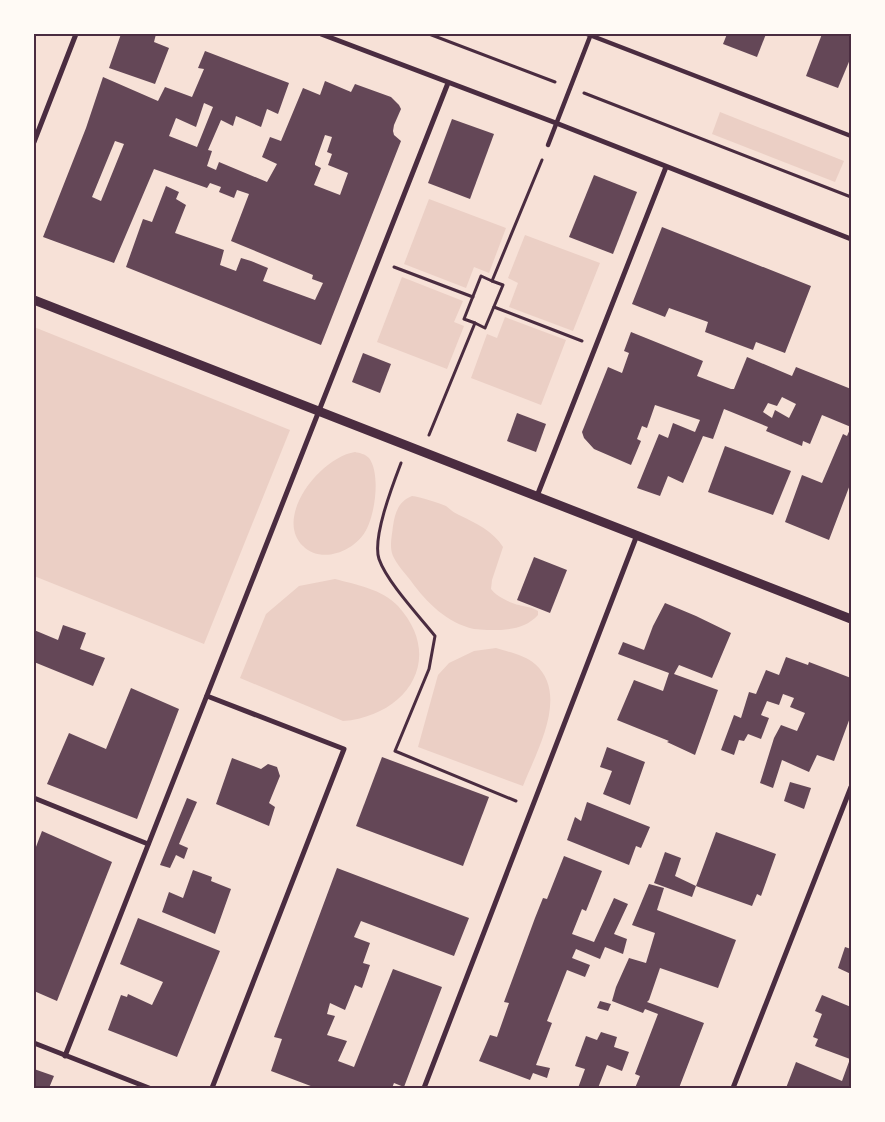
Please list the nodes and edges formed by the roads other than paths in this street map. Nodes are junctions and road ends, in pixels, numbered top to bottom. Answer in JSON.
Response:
{"nodes":[{"id":1,"x":76,"y":34,"type":"edge"},
{"id":2,"x":321,"y":34,"type":"edge"},
{"id":3,"x":589,"y":34,"type":"edge"},
{"id":4,"x":448,"y":83,"type":"junction"},
{"id":5,"x":556,"y":123,"type":"junction"},
{"id":6,"x":851,"y":136,"type":"edge"},
{"id":7,"x":34,"y":142,"type":"edge"},
{"id":8,"x":548,"y":145,"type":"road end"},
{"id":9,"x":666,"y":167,"type":"junction"},
{"id":10,"x":851,"y":239,"type":"edge"},
{"id":11,"x":34,"y":300,"type":"edge"},
{"id":12,"x":319,"y":411,"type":"junction"},
{"id":13,"x":537,"y":496,"type":"junction"},
{"id":14,"x":637,"y":535,"type":"junction"},
{"id":15,"x":851,"y":619,"type":"edge"},
{"id":16,"x":206,"y":696,"type":"junction"},
{"id":17,"x":851,"y":787,"type":"edge"},
{"id":18,"x":34,"y":798,"type":"edge"},
{"id":19,"x":148,"y":844,"type":"junction"},
{"id":20,"x":34,"y":1044,"type":"edge"},
{"id":21,"x":64,"y":1056,"type":"junction"},
{"id":22,"x":149,"y":1088,"type":"edge"},
{"id":23,"x":212,"y":1088,"type":"edge"},
{"id":24,"x":424,"y":1088,"type":"edge"},
{"id":25,"x":733,"y":1088,"type":"edge"}],
"edges":[{"from":1,"to":7,"type":"street"},
{"from":2,"to":4,"type":"street"},
{"from":3,"to":5,"type":"street"},
{"from":3,"to":6,"type":"street"},
{"from":4,"to":5,"type":"street"},
{"from":4,"to":12,"type":"street"},
{"from":5,"to":8,"type":"street"},
{"from":5,"to":9,"type":"street"},
{"from":9,"to":10,"type":"street"},
{"from":9,"to":13,"type":"street"},
{"from":11,"to":12,"type":"street"},
{"from":12,"to":13,"type":"street"},
{"from":12,"to":16,"type":"street"},
{"from":13,"to":14,"type":"street"},
{"from":14,"to":15,"type":"street"},
{"from":14,"to":24,"type":"street"},
{"from":16,"to":19,"type":"street"},
{"from":16,"to":23,"type":"street"},
{"from":17,"to":25,"type":"street"},
{"from":18,"to":19,"type":"street"},
{"from":19,"to":21,"type":"street"},
{"from":20,"to":21,"type":"street"},
{"from":21,"to":22,"type":"street"}]}
